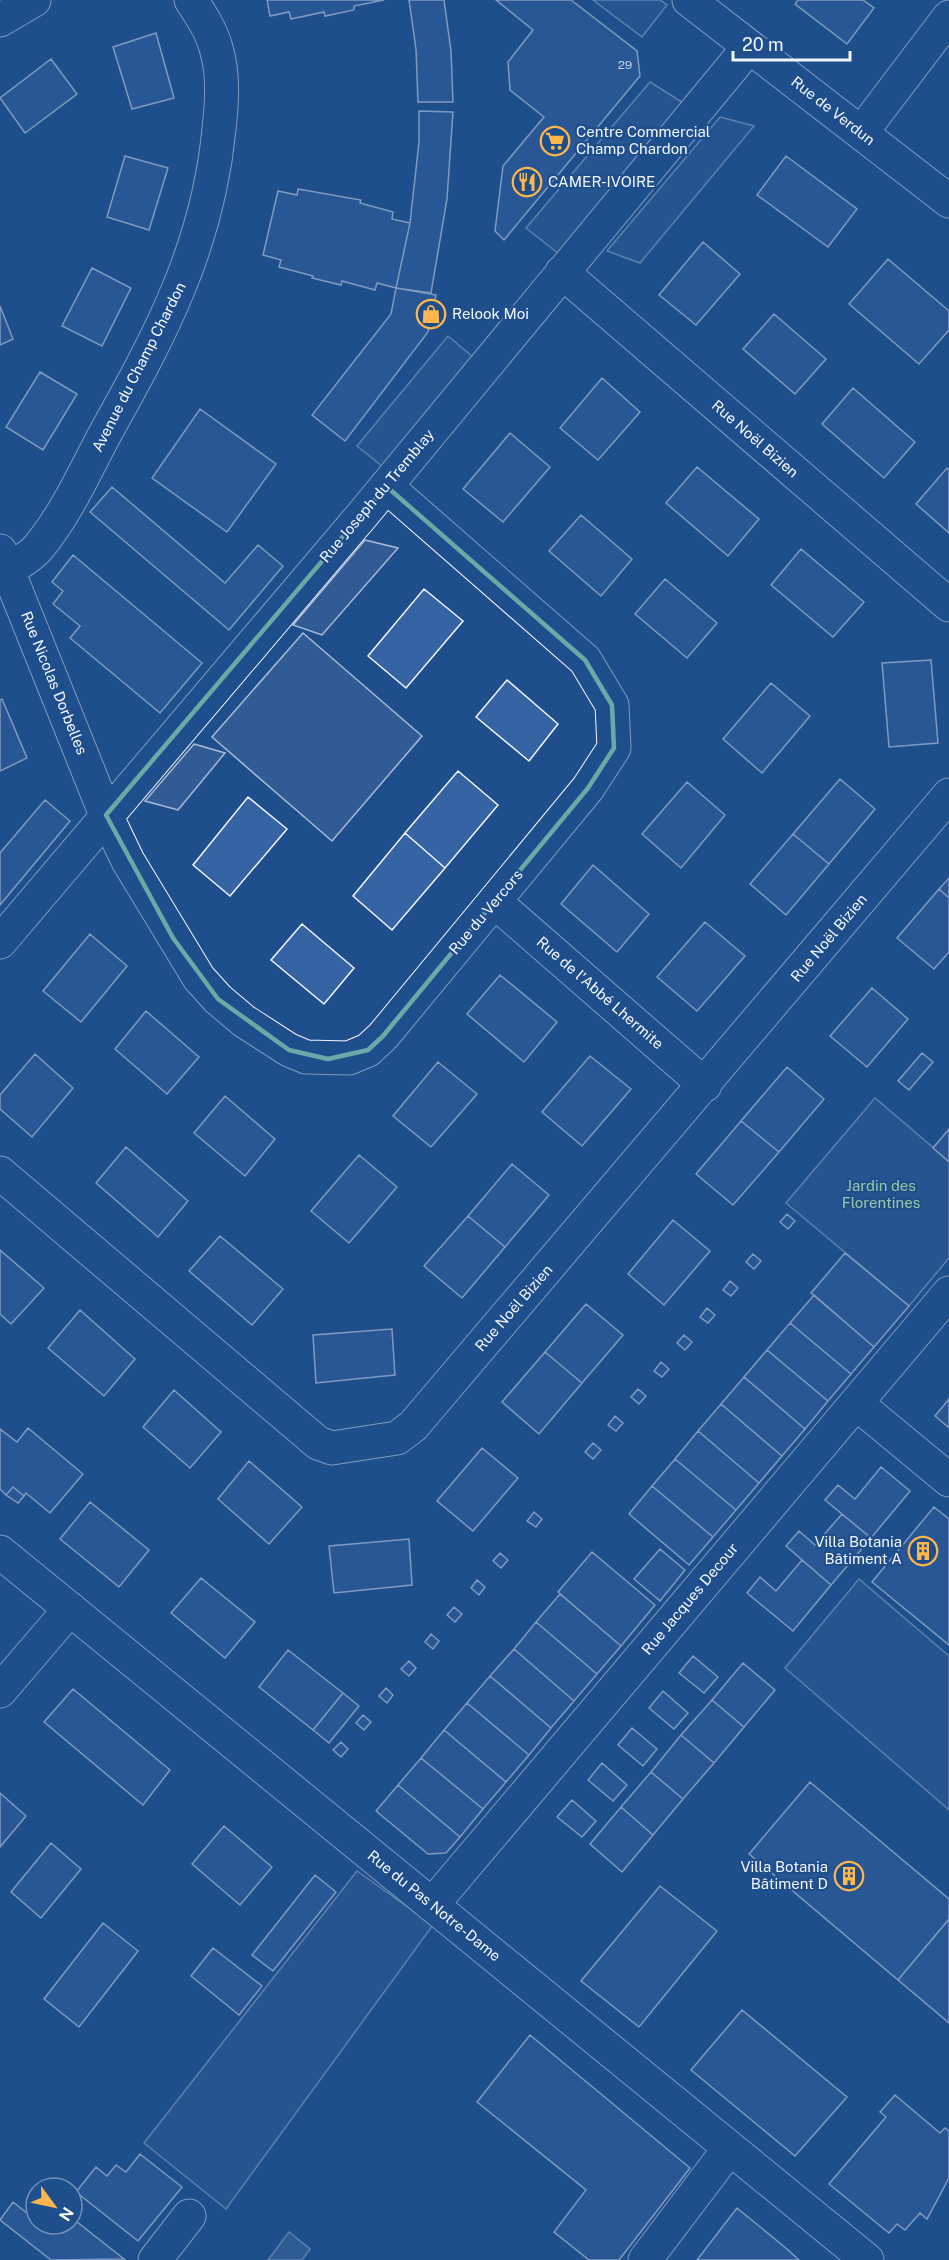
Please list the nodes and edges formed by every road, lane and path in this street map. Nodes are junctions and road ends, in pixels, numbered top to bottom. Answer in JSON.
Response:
{"nodes":[{"id":1,"x":34,"y":0,"type":"edge"},
{"id":2,"x":191,"y":0,"type":"edge"},
{"id":3,"x":689,"y":0,"type":"edge"},
{"id":4,"x":949,"y":17,"type":"edge"},
{"id":5,"x":0,"y":20,"type":"edge"},
{"id":6,"x":749,"y":47,"type":"junction"},
{"id":7,"x":861,"y":133,"type":"junction"},
{"id":8,"x":949,"y":201,"type":"edge"},
{"id":9,"x":562,"y":272,"type":"junction"},
{"id":10,"x":386,"y":486,"type":"junction"},
{"id":11,"x":4,"y":561,"type":"edge"},
{"id":12,"x":949,"y":605,"type":"edge"},
{"id":13,"x":949,"y":795,"type":"edge"},
{"id":14,"x":106,"y":815,"type":"junction"},
{"id":15,"x":495,"y":902,"type":"junction"},
{"id":16,"x":0,"y":942,"type":"edge"},
{"id":17,"x":705,"y":1085,"type":"junction"},
{"id":18,"x":0,"y":1173,"type":"edge"},
{"id":19,"x":949,"y":1293,"type":"edge"},
{"id":20,"x":856,"y":1403,"type":"junction"},
{"id":21,"x":949,"y":1480,"type":"edge"},
{"id":22,"x":0,"y":1552,"type":"edge"},
{"id":23,"x":70,"y":1609,"type":"junction"},
{"id":24,"x":0,"y":1691,"type":"edge"},
{"id":25,"x":432,"y":1905,"type":"junction"},
{"id":26,"x":729,"y":2149,"type":"junction"},
{"id":27,"x":189,"y":2216,"type":"dead end"},
{"id":28,"x":155,"y":2260,"type":"edge"},
{"id":29,"x":645,"y":2260,"type":"edge"},
{"id":30,"x":867,"y":2260,"type":"edge"}],
"edges":[{"from":1,"to":5,"type":"street"},
{"from":2,"to":11,"type":"street","name":"Avenue du Champ Chardon"},
{"from":3,"to":6,"type":"street","name":"Rue de Verdun"},
{"from":4,"to":7,"type":"street"},
{"from":6,"to":7,"type":"street","name":"Rue de Verdun"},
{"from":6,"to":9,"type":"street","name":"Rue Joseph du Tremblay"},
{"from":7,"to":8,"type":"street","name":"Rue de Verdun"},
{"from":9,"to":10,"type":"street","name":"Rue Joseph du Tremblay"},
{"from":9,"to":12,"type":"street","name":"Rue Noël Bizien"},
{"from":10,"to":14,"type":"street","name":"Rue Joseph du Tremblay"},
{"from":10,"to":15,"type":"street","name":"Rue du Vercors"},
{"from":11,"to":14,"type":"street","name":"Rue Nicolas Dorbelles"},
{"from":13,"to":17,"type":"street","name":"Rue Noël Bizien"},
{"from":14,"to":15,"type":"street","name":"Rue du Vercors"},
{"from":14,"to":16,"type":"street","name":"Rue Joseph du Tremblay"},
{"from":15,"to":17,"type":"street","name":"Rue de l'Abbé Lhermite"},
{"from":17,"to":18,"type":"street","name":"Rue Noël Bizien"},
{"from":19,"to":20,"type":"street","name":"Rue Jacques Decour"},
{"from":20,"to":21,"type":"street"},
{"from":20,"to":25,"type":"street","name":"Rue Jacques Decour"},
{"from":22,"to":23,"type":"street","name":"Rue du Pas Notre-Dame"},
{"from":23,"to":24,"type":"street"},
{"from":23,"to":25,"type":"street","name":"Rue du Pas Notre-Dame"},
{"from":25,"to":26,"type":"street","name":"Rue du Pas Notre-Dame"},
{"from":26,"to":29,"type":"street"},
{"from":26,"to":30,"type":"street","name":"Rue du Pas Notre-Dame"},
{"from":27,"to":28,"type":"street"}]}
